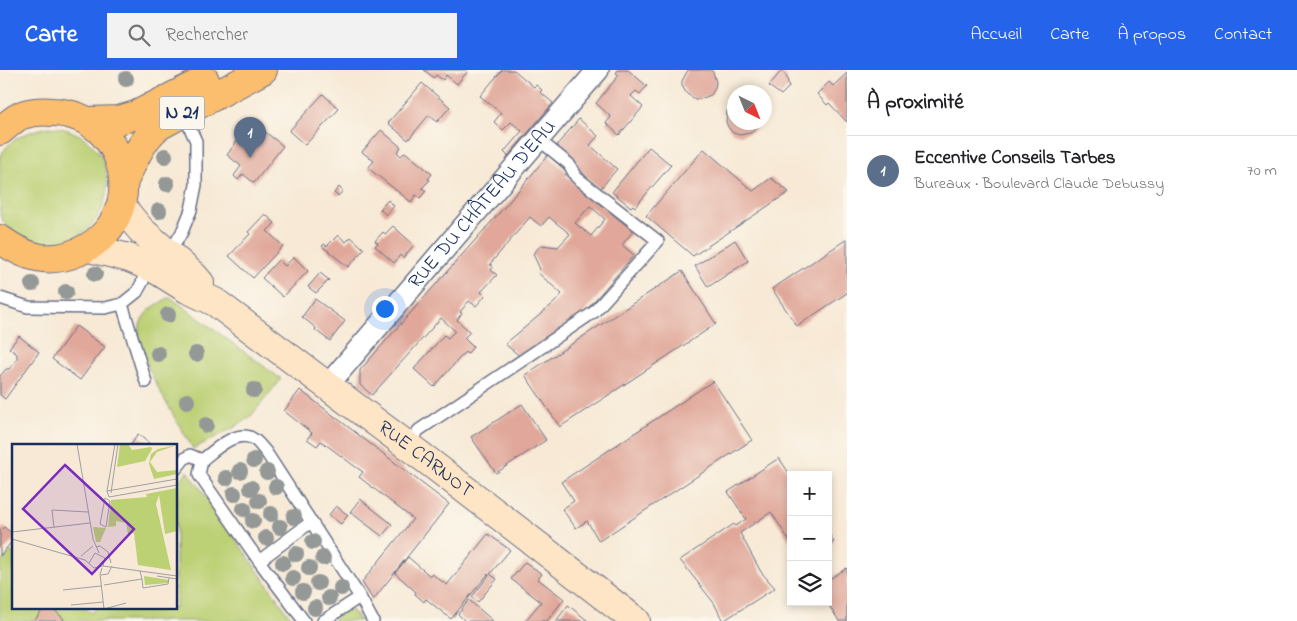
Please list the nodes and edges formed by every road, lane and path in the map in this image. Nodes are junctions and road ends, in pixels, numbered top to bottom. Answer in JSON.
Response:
{"nodes":[{"id":1,"x":224,"y":70,"type":"edge"},
{"id":2,"x":263,"y":70,"type":"edge"},
{"id":3,"x":598,"y":70,"type":"edge"},
{"id":4,"x":183,"y":113,"type":"junction"},
{"id":5,"x":7,"y":119,"type":"edge"},
{"id":6,"x":88,"y":121,"type":"junction"},
{"id":7,"x":540,"y":140,"type":"junction"},
{"id":8,"x":122,"y":193,"type":"junction"},
{"id":9,"x":0,"y":239,"type":"edge"},
{"id":10,"x":89,"y":248,"type":"junction"},
{"id":11,"x":169,"y":254,"type":"junction"},
{"id":12,"x":144,"y":264,"type":"junction"},
{"id":13,"x":0,"y":298,"type":"edge"},
{"id":14,"x":214,"y":302,"type":"junction"},
{"id":15,"x":122,"y":304,"type":"junction"},
{"id":16,"x":146,"y":382,"type":"dead end"},
{"id":17,"x":327,"y":386,"type":"junction"},
{"id":18,"x":406,"y":445,"type":"junction"},
{"id":19,"x":202,"y":460,"type":"junction"},
{"id":20,"x":178,"y":466,"type":"edge"},
{"id":21,"x":311,"y":522,"type":"junction"},
{"id":22,"x":259,"y":561,"type":"junction"},
{"id":23,"x":360,"y":597,"type":"junction"},
{"id":24,"x":304,"y":621,"type":"edge"},
{"id":25,"x":323,"y":621,"type":"edge"},
{"id":26,"x":373,"y":621,"type":"edge"},
{"id":27,"x":636,"y":621,"type":"edge"}],
"edges":[{"from":1,"to":6,"type":"main road","number":"N 21"},
{"from":2,"to":4,"type":"main road","number":"N 21"},
{"from":3,"to":7,"type":"street","name":"RUE DU CHÂTEAU D'EAU"},
{"from":4,"to":8,"type":"main road","number":"N 21"},
{"from":4,"to":11,"type":"lane"},
{"from":5,"to":6,"type":"main road"},
{"from":6,"to":8,"type":"main road"},
{"from":7,"to":17,"type":"street","name":"RUE DU CHÂTEAU D'EAU"},
{"from":7,"to":18,"type":"lane"},
{"from":8,"to":10,"type":"main road"},
{"from":8,"to":11,"type":"main road","name":"RUE CARNOT"},
{"from":9,"to":10,"type":"main road"},
{"from":10,"to":12,"type":"main road","name":"RUE CARNOT"},
{"from":11,"to":14,"type":"main road","name":"RUE CARNOT"},
{"from":12,"to":14,"type":"main road","name":"RUE CARNOT"},
{"from":12,"to":15,"type":"lane"},
{"from":13,"to":15,"type":"lane"},
{"from":14,"to":17,"type":"main road","name":"RUE CARNOT"},
{"from":15,"to":16,"type":"lane"},
{"from":17,"to":18,"type":"main road","name":"RUE CARNOT"},
{"from":18,"to":27,"type":"main road","name":"RUE CARNOT"},
{"from":19,"to":20,"type":"lane"},
{"from":19,"to":21,"type":"lane"},
{"from":19,"to":22,"type":"lane"},
{"from":21,"to":22,"type":"lane"},
{"from":21,"to":23,"type":"lane"},
{"from":22,"to":24,"type":"lane"},
{"from":23,"to":25,"type":"lane"},
{"from":23,"to":26,"type":"lane"}]}
